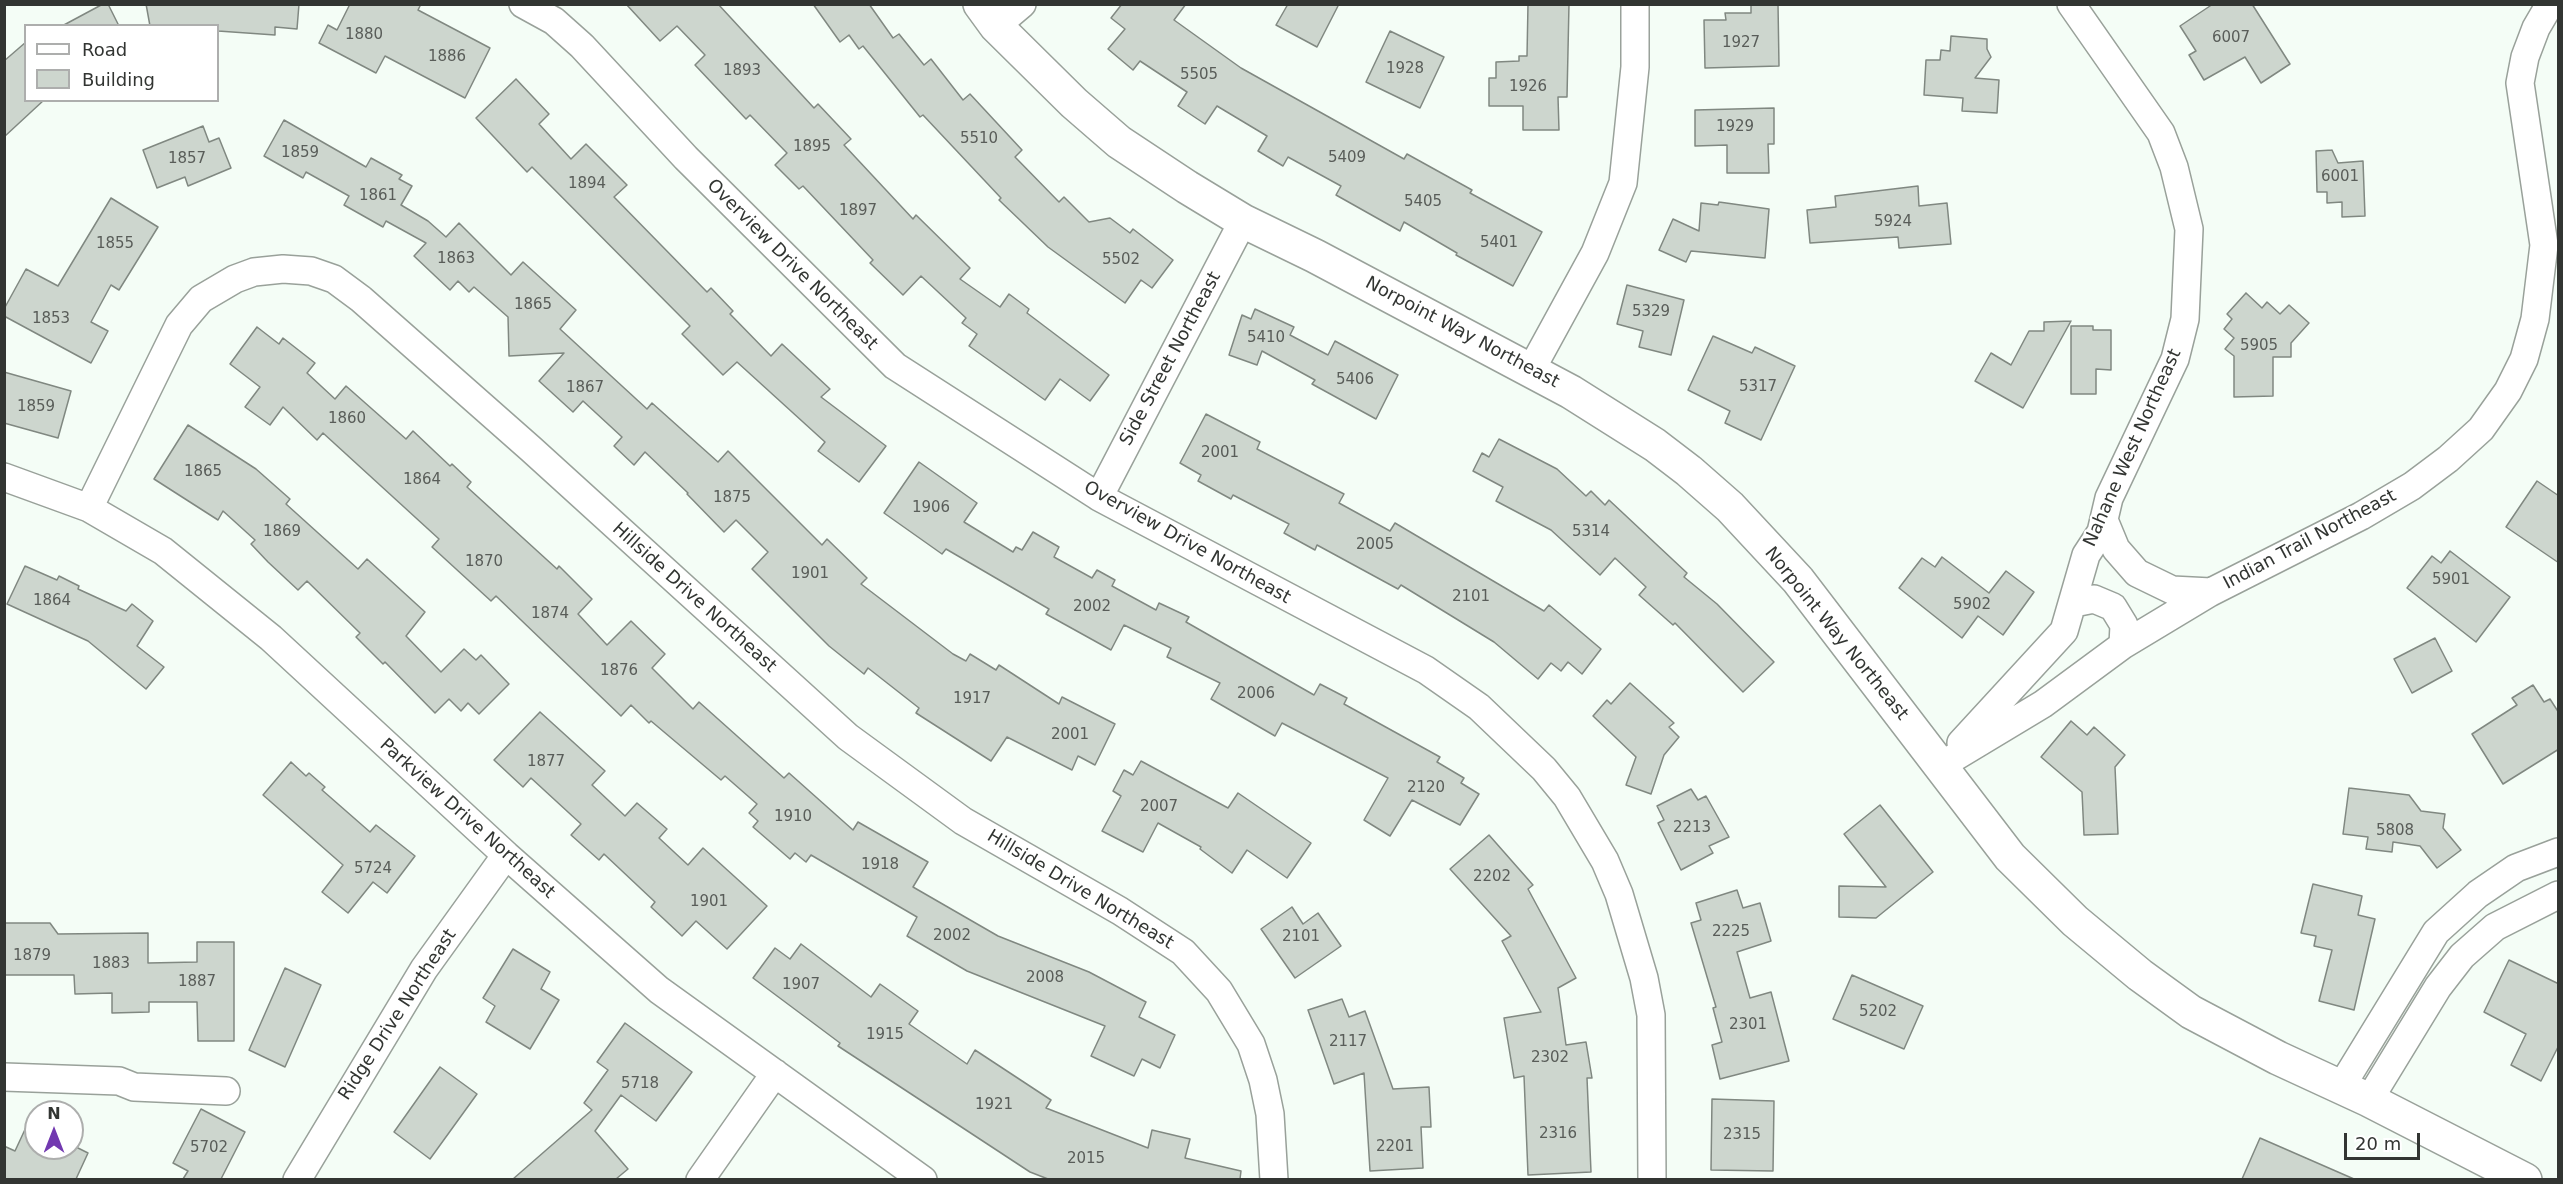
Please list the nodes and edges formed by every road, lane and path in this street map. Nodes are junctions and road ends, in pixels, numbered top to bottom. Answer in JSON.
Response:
{"nodes":[{"id":1,"x":523,"y":4,"type":"edge"},
{"id":2,"x":1022,"y":4,"type":"edge"},
{"id":3,"x":1635,"y":4,"type":"edge"},
{"id":4,"x":2071,"y":4,"type":"edge"},
{"id":5,"x":2550,"y":4,"type":"edge"},
{"id":6,"x":988,"y":15,"type":"edge"},
{"id":7,"x":1243,"y":221,"type":"junction"},
{"id":8,"x":1531,"y":370,"type":"junction"},
{"id":9,"x":4,"y":477,"type":"edge"},
{"id":10,"x":1099,"y":497,"type":"junction"},
{"id":11,"x":89,"y":508,"type":"junction"},
{"id":12,"x":2104,"y":520,"type":"junction"},
{"id":13,"x":2211,"y":592,"type":"junction"},
{"id":14,"x":2074,"y":603,"type":"junction"},
{"id":15,"x":2123,"y":645,"type":"junction"},
{"id":16,"x":1940,"y":766,"type":"junction"},
{"id":17,"x":2559,"y":852,"type":"edge"},
{"id":18,"x":506,"y":855,"type":"junction"},
{"id":19,"x":2559,"y":895,"type":"edge"},
{"id":20,"x":775,"y":1073,"type":"junction"},
{"id":21,"x":4,"y":1077,"type":"edge"},
{"id":22,"x":226,"y":1091,"type":"dead end"},
{"id":23,"x":2355,"y":1093,"type":"junction"},
{"id":24,"x":297,"y":1179,"type":"edge"},
{"id":25,"x":700,"y":1179,"type":"edge"},
{"id":26,"x":923,"y":1179,"type":"edge"},
{"id":27,"x":1274,"y":1179,"type":"edge"},
{"id":28,"x":1652,"y":1179,"type":"edge"},
{"id":29,"x":2525,"y":1179,"type":"edge"}],
"edges":[{"from":1,"to":10,"type":"street","name":"Overview Drive Northeast"},
{"from":2,"to":6,"type":"street"},
{"from":3,"to":8,"type":"street"},
{"from":4,"to":12,"type":"street","name":"Nahane West Northeast"},
{"from":5,"to":13,"type":"street","name":"Indian Trail Northeast"},
{"from":6,"to":7,"type":"street","name":"Norpoint Way Northeast"},
{"from":7,"to":8,"type":"street","name":"Norpoint Way Northeast"},
{"from":7,"to":10,"type":"street","name":"Side Street Northeast"},
{"from":8,"to":16,"type":"street","name":"Norpoint Way Northeast"},
{"from":9,"to":11,"type":"street","name":"Parkview Drive Northeast"},
{"from":10,"to":28,"type":"street","name":"Overview Drive Northeast"},
{"from":11,"to":18,"type":"street","name":"Parkview Drive Northeast"},
{"from":11,"to":27,"type":"street","name":"Hillside Drive Northeast"},
{"from":12,"to":13,"type":"street","name":"Indian Trail Northeast"},
{"from":12,"to":14,"type":"street","name":"Nahane West Northeast"},
{"from":13,"to":15,"type":"street","name":"Indian Trail Northeast"},
{"from":14,"to":15,"type":"street"},
{"from":14,"to":16,"type":"street","name":"Nahane West Northeast"},
{"from":15,"to":16,"type":"street","name":"Indian Trail Northeast"},
{"from":16,"to":23,"type":"street","name":"Norpoint Way Northeast"},
{"from":17,"to":23,"type":"street"},
{"from":18,"to":20,"type":"street","name":"Parkview Drive Northeast"},
{"from":18,"to":24,"type":"street","name":"Ridge Drive Northeast"},
{"from":19,"to":23,"type":"street"},
{"from":20,"to":25,"type":"street"},
{"from":20,"to":26,"type":"street","name":"Parkview Drive Northeast"},
{"from":21,"to":22,"type":"street"},
{"from":23,"to":29,"type":"street","name":"Norpoint Way Northeast"}]}
